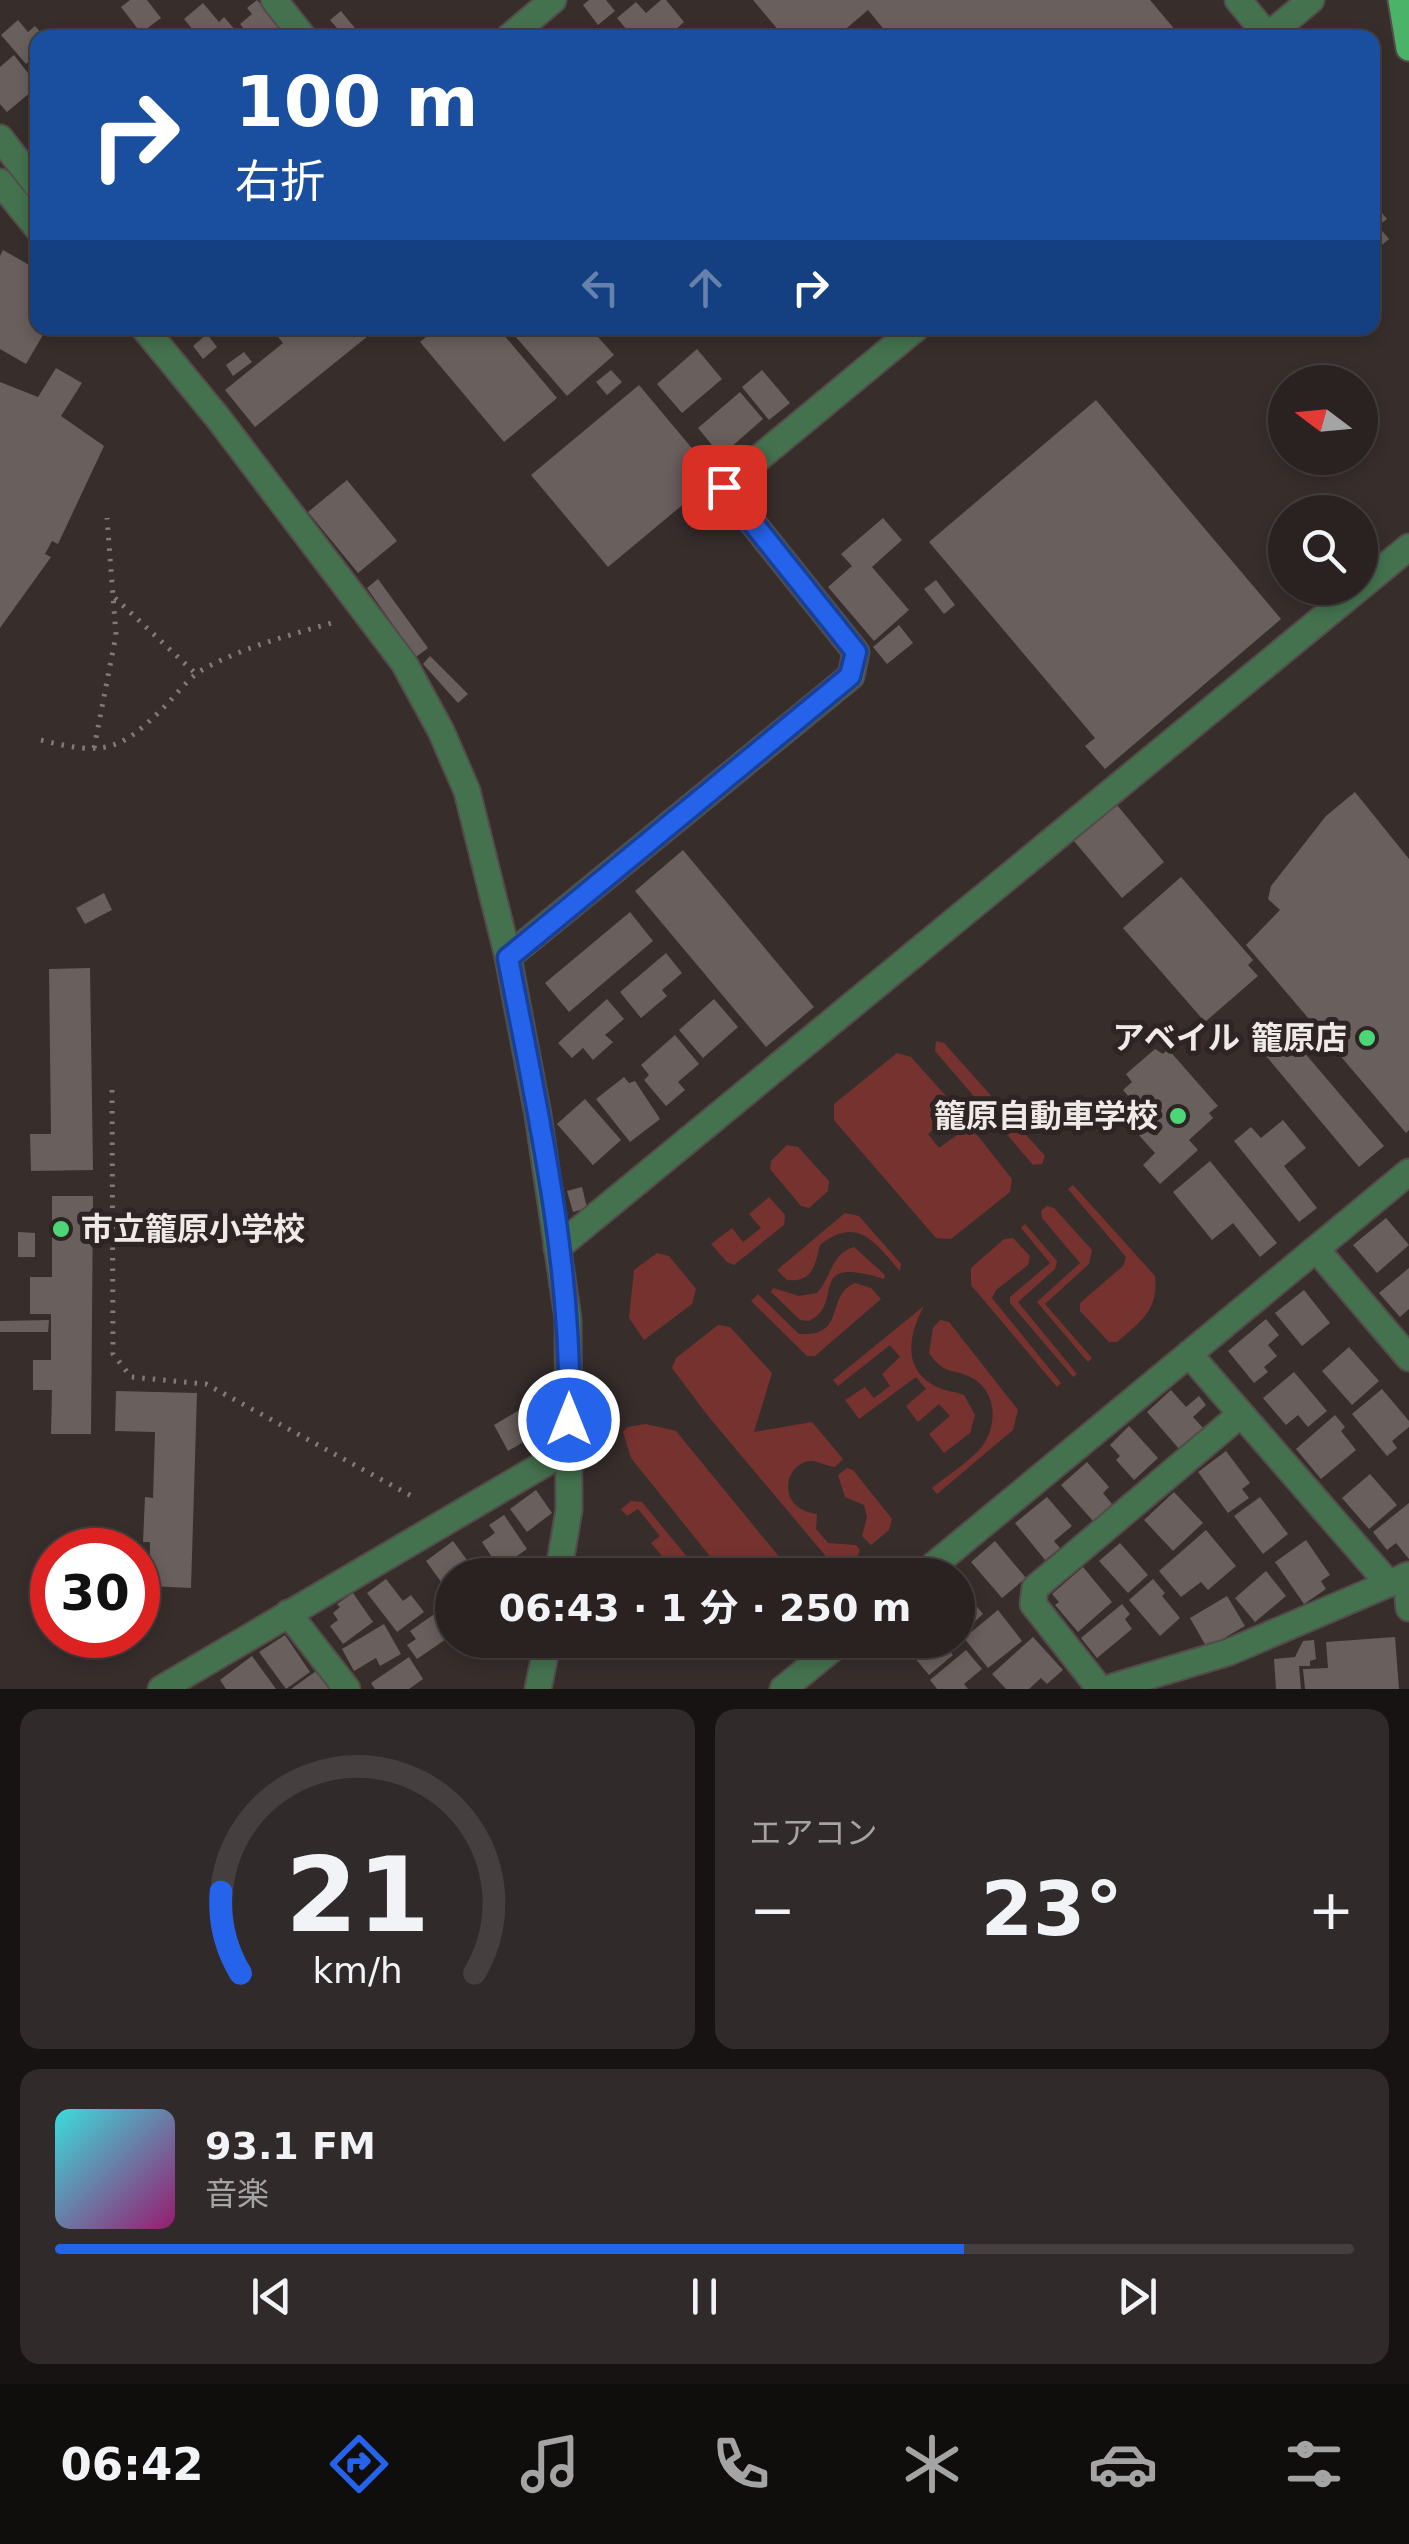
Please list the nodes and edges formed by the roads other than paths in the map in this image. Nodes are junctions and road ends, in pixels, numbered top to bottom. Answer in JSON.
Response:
{"nodes":[{"id":1,"x":274,"y":0,"type":"edge"},
{"id":2,"x":553,"y":0,"type":"edge"},
{"id":3,"x":1238,"y":0,"type":"edge"},
{"id":4,"x":1311,"y":0,"type":"edge"},
{"id":5,"x":1401,"y":0,"type":"edge"},
{"id":6,"x":298,"y":30,"type":"edge"},
{"id":7,"x":517,"y":30,"type":"edge"},
{"id":8,"x":1262,"y":30,"type":"edge"},
{"id":9,"x":1275,"y":30,"type":"edge"},
{"id":10,"x":1409,"y":48,"type":"edge"},
{"id":11,"x":0,"y":138,"type":"edge"},
{"id":12,"x":30,"y":177,"type":"edge"},
{"id":13,"x":0,"y":182,"type":"edge"},
{"id":14,"x":30,"y":220,"type":"edge"},
{"id":15,"x":156,"y":335,"type":"edge"},
{"id":16,"x":908,"y":335,"type":"edge"},
{"id":17,"x":1409,"y":548,"type":"edge"},
{"id":18,"x":508,"y":958,"type":"junction"},
{"id":19,"x":1409,"y":1172,"type":"edge"},
{"id":20,"x":557,"y":1248,"type":"junction"},
{"id":21,"x":1316,"y":1249,"type":"junction"},
{"id":22,"x":1189,"y":1354,"type":"junction"},
{"id":23,"x":1409,"y":1358,"type":"edge"},
{"id":24,"x":1241,"y":1414,"type":"junction"},
{"id":25,"x":568,"y":1450,"type":"junction"},
{"id":26,"x":561,"y":1558,"type":"edge"},
{"id":27,"x":943,"y":1558,"type":"edge"},
{"id":28,"x":1401,"y":1578,"type":"edge"},
{"id":29,"x":1409,"y":1608,"type":"edge"},
{"id":30,"x":288,"y":1613,"type":"junction"},
{"id":31,"x":544,"y":1658,"type":"edge"},
{"id":32,"x":820,"y":1658,"type":"edge"},
{"id":33,"x":202,"y":1679,"type":"edge"},
{"id":34,"x":161,"y":1689,"type":"edge"},
{"id":35,"x":347,"y":1689,"type":"edge"},
{"id":36,"x":538,"y":1689,"type":"edge"},
{"id":37,"x":783,"y":1689,"type":"edge"},
{"id":38,"x":1103,"y":1689,"type":"edge"}],
"edges":[{"from":1,"to":6,"type":"street"},
{"from":2,"to":7,"type":"street"},
{"from":3,"to":8,"type":"street"},
{"from":4,"to":9,"type":"street"},
{"from":5,"to":10,"type":"main road"},
{"from":11,"to":12,"type":"street"},
{"from":13,"to":14,"type":"street"},
{"from":15,"to":18,"type":"street"},
{"from":16,"to":18,"type":"street"},
{"from":17,"to":20,"type":"street"},
{"from":18,"to":20,"type":"street"},
{"from":19,"to":21,"type":"street"},
{"from":20,"to":25,"type":"street"},
{"from":21,"to":22,"type":"street"},
{"from":21,"to":23,"type":"street"},
{"from":22,"to":24,"type":"street"},
{"from":22,"to":27,"type":"street"},
{"from":24,"to":28,"type":"street"},
{"from":24,"to":38,"type":"street"},
{"from":25,"to":26,"type":"street"},
{"from":25,"to":30,"type":"street"},
{"from":28,"to":29,"type":"street"},
{"from":28,"to":38,"type":"street"},
{"from":30,"to":33,"type":"street"},
{"from":30,"to":35,"type":"street"},
{"from":31,"to":36,"type":"street"},
{"from":32,"to":37,"type":"street"},
{"from":33,"to":34,"type":"street"}]}
